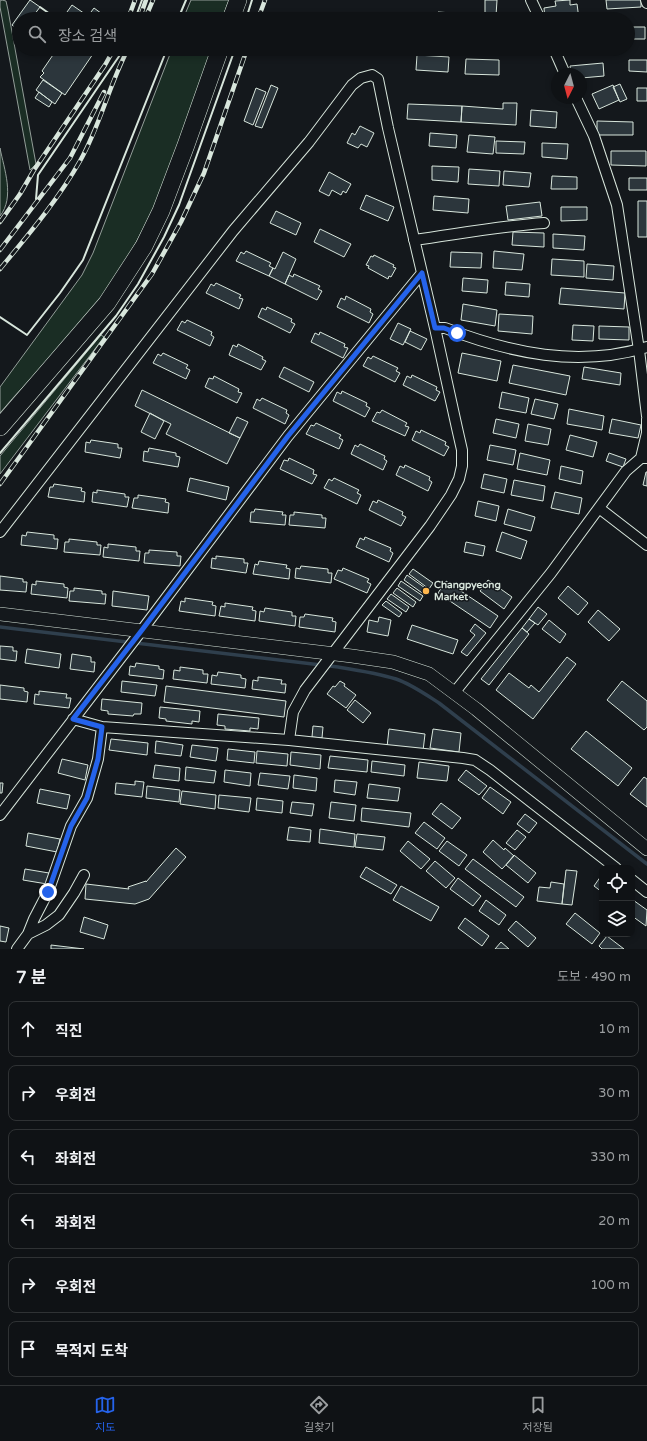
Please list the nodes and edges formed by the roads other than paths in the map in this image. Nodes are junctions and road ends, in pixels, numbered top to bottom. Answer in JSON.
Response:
{"nodes":[{"id":1,"x":238,"y":0,"type":"edge"},
{"id":2,"x":531,"y":0,"type":"edge"},
{"id":3,"x":646,"y":0,"type":"edge"},
{"id":4,"x":647,"y":3,"type":"edge"},
{"id":5,"x":234,"y":12,"type":"edge"},
{"id":6,"x":537,"y":12,"type":"edge"},
{"id":7,"x":218,"y":56,"type":"edge"},
{"id":8,"x":557,"y":56,"type":"edge"},
{"id":9,"x":562,"y":68,"type":"edge"},
{"id":10,"x":579,"y":104,"type":"edge"},
{"id":11,"x":544,"y":223,"type":"dead end"},
{"id":12,"x":414,"y":240,"type":"junction"},
{"id":13,"x":422,"y":273,"type":"junction"},
{"id":14,"x":435,"y":328,"type":"junction"},
{"id":15,"x":643,"y":348,"type":"edge"},
{"id":16,"x":647,"y":414,"type":"edge"},
{"id":17,"x":0,"y":427,"type":"edge"},
{"id":18,"x":644,"y":458,"type":"edge"},
{"id":19,"x":599,"y":508,"type":"junction"},
{"id":20,"x":0,"y":532,"type":"edge"},
{"id":21,"x":647,"y":545,"type":"edge"},
{"id":22,"x":0,"y":614,"type":"edge"},
{"id":23,"x":142,"y":630,"type":"junction"},
{"id":24,"x":327,"y":662,"type":"junction"},
{"id":25,"x":454,"y":693,"type":"junction"},
{"id":26,"x":73,"y":719,"type":"junction"},
{"id":27,"x":102,"y":727,"type":"junction"},
{"id":28,"x":289,"y":740,"type":"junction"},
{"id":29,"x":0,"y":815,"type":"edge"},
{"id":30,"x":647,"y":849,"type":"edge"},
{"id":31,"x":612,"y":865,"type":"edge"},
{"id":32,"x":84,"y":875,"type":"dead end"},
{"id":33,"x":635,"y":882,"type":"edge"},
{"id":34,"x":647,"y":892,"type":"edge"},
{"id":35,"x":28,"y":934,"type":"junction"},
{"id":36,"x":17,"y":949,"type":"edge"}],
"edges":[{"from":1,"to":5,"type":"highway"},
{"from":2,"to":6,"type":"street"},
{"from":3,"to":4,"type":"street"},
{"from":7,"to":17,"type":"highway"},
{"from":8,"to":9,"type":"street"},
{"from":10,"to":15,"type":"street"},
{"from":11,"to":12,"type":"street"},
{"from":12,"to":13,"type":"street"},
{"from":12,"to":20,"type":"street"},
{"from":13,"to":14,"type":"street"},
{"from":13,"to":23,"type":"street"},
{"from":14,"to":15,"type":"street"},
{"from":14,"to":24,"type":"street"},
{"from":15,"to":16,"type":"street"},
{"from":16,"to":18,"type":"street"},
{"from":18,"to":19,"type":"street"},
{"from":19,"to":21,"type":"street"},
{"from":19,"to":25,"type":"street"},
{"from":22,"to":23,"type":"street"},
{"from":23,"to":24,"type":"street"},
{"from":23,"to":26,"type":"street"},
{"from":24,"to":25,"type":"street"},
{"from":24,"to":28,"type":"street"},
{"from":25,"to":30,"type":"street"},
{"from":26,"to":27,"type":"street"},
{"from":26,"to":29,"type":"street"},
{"from":27,"to":28,"type":"street"},
{"from":27,"to":35,"type":"street"},
{"from":28,"to":31,"type":"street"},
{"from":32,"to":35,"type":"street"},
{"from":33,"to":34,"type":"street"},
{"from":35,"to":36,"type":"street"}]}
